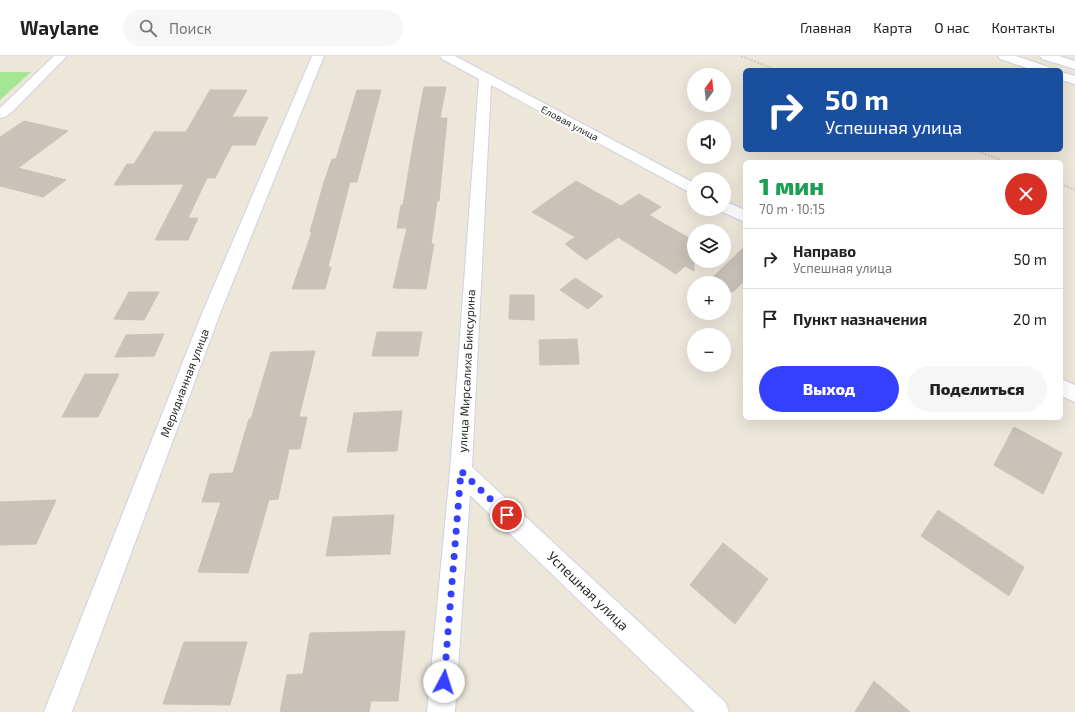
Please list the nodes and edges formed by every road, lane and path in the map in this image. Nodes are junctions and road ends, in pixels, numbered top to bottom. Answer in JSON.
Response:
{"nodes":[{"id":1,"x":60,"y":56,"type":"edge"},
{"id":2,"x":318,"y":56,"type":"edge"},
{"id":3,"x":446,"y":56,"type":"edge"},
{"id":4,"x":741,"y":56,"type":"edge"},
{"id":5,"x":1004,"y":56,"type":"edge"},
{"id":6,"x":1046,"y":56,"type":"edge"},
{"id":7,"x":1075,"y":65,"type":"edge"},
{"id":8,"x":771,"y":68,"type":"edge"},
{"id":9,"x":1039,"y":68,"type":"edge"},
{"id":10,"x":485,"y":77,"type":"junction"},
{"id":11,"x":1063,"y":77,"type":"edge"},
{"id":12,"x":1075,"y":80,"type":"edge"},
{"id":13,"x":0,"y":114,"type":"edge"},
{"id":14,"x":980,"y":152,"type":"edge"},
{"id":15,"x":1000,"y":160,"type":"edge"},
{"id":16,"x":687,"y":185,"type":"edge"},
{"id":17,"x":1063,"y":185,"type":"edge"},
{"id":18,"x":1075,"y":190,"type":"edge"},
{"id":19,"x":731,"y":210,"type":"edge"},
{"id":20,"x":743,"y":216,"type":"edge"},
{"id":21,"x":1063,"y":388,"type":"edge"},
{"id":22,"x":1075,"y":394,"type":"edge"},
{"id":23,"x":461,"y":471,"type":"junction"},
{"id":24,"x":58,"y":712,"type":"edge"},
{"id":25,"x":441,"y":712,"type":"edge"},
{"id":26,"x":715,"y":712,"type":"edge"}],
"edges":[{"from":1,"to":13,"type":"street"},
{"from":2,"to":24,"type":"street","name":"Меридианная улица"},
{"from":3,"to":10,"type":"street","name":"Еловая улица"},
{"from":4,"to":8,"type":"path"},
{"from":5,"to":9,"type":"street"},
{"from":6,"to":7,"type":"street"},
{"from":10,"to":16,"type":"street","name":"Еловая улица"},
{"from":10,"to":23,"type":"street","name":"улица Мирсалиха Биксурина"},
{"from":11,"to":12,"type":"street"},
{"from":14,"to":15,"type":"path"},
{"from":17,"to":18,"type":"path"},
{"from":19,"to":20,"type":"street"},
{"from":21,"to":22,"type":"street"},
{"from":23,"to":25,"type":"street","name":"улица Мирсалиха Биксурина"},
{"from":23,"to":26,"type":"street","name":"Успешная улица"}]}
